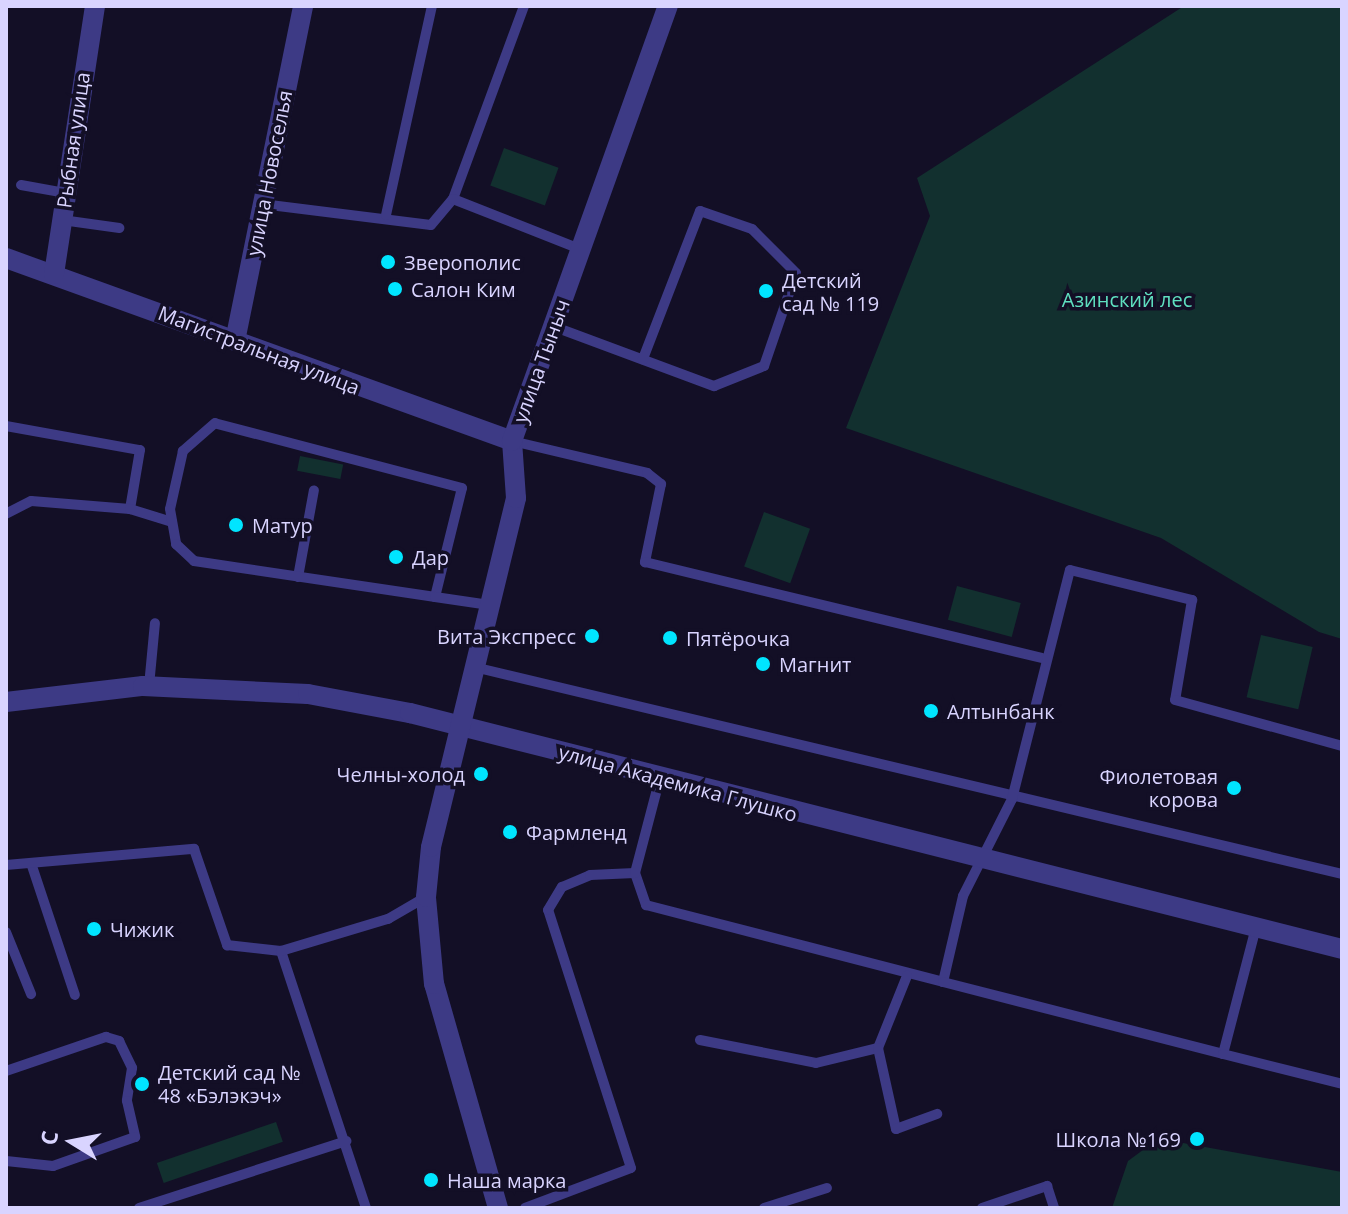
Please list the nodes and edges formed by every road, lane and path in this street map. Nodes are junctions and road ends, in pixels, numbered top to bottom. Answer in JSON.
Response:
{"nodes":[{"id":1,"x":80,"y":6,"type":"edge"},
{"id":2,"x":95,"y":6,"type":"edge"},
{"id":3,"x":303,"y":6,"type":"edge"},
{"id":4,"x":432,"y":6,"type":"edge"},
{"id":5,"x":524,"y":6,"type":"edge"},
{"id":6,"x":668,"y":6,"type":"edge"},
{"id":7,"x":88,"y":35,"type":"junction"},
{"id":8,"x":21,"y":185,"type":"dead end"},
{"id":9,"x":66,"y":193,"type":"junction"},
{"id":10,"x":453,"y":199,"type":"junction"},
{"id":11,"x":262,"y":204,"type":"junction"},
{"id":12,"x":386,"y":215,"type":"junction"},
{"id":13,"x":62,"y":220,"type":"junction"},
{"id":14,"x":119,"y":228,"type":"dead end"},
{"id":15,"x":580,"y":249,"type":"junction"},
{"id":16,"x":6,"y":258,"type":"edge"},
{"id":17,"x":54,"y":274,"type":"junction"},
{"id":18,"x":555,"y":327,"type":"junction"},
{"id":19,"x":235,"y":341,"type":"junction"},
{"id":20,"x":643,"y":359,"type":"junction"},
{"id":21,"x":6,"y":426,"type":"edge"},
{"id":22,"x":512,"y":441,"type":"junction"},
{"id":23,"x":314,"y":490,"type":"dead end"},
{"id":24,"x":130,"y":509,"type":"junction"},
{"id":25,"x":6,"y":514,"type":"edge"},
{"id":26,"x":172,"y":522,"type":"junction"},
{"id":27,"x":298,"y":577,"type":"junction"},
{"id":28,"x":435,"y":597,"type":"junction"},
{"id":29,"x":489,"y":605,"type":"junction"},
{"id":30,"x":155,"y":623,"type":"dead end"},
{"id":31,"x":1042,"y":658,"type":"junction"},
{"id":32,"x":474,"y":667,"type":"junction"},
{"id":33,"x":149,"y":686,"type":"junction"},
{"id":34,"x":6,"y":702,"type":"edge"},
{"id":35,"x":460,"y":726,"type":"junction"},
{"id":36,"x":1342,"y":746,"type":"edge"},
{"id":37,"x":660,"y":778,"type":"junction"},
{"id":38,"x":1012,"y":799,"type":"junction"},
{"id":39,"x":31,"y":863,"type":"junction"},
{"id":40,"x":986,"y":863,"type":"junction"},
{"id":41,"x":6,"y":865,"type":"edge"},
{"id":42,"x":635,"y":873,"type":"junction"},
{"id":43,"x":1342,"y":874,"type":"edge"},
{"id":44,"x":426,"y":897,"type":"junction"},
{"id":45,"x":1256,"y":927,"type":"junction"},
{"id":46,"x":6,"y":932,"type":"edge"},
{"id":47,"x":1342,"y":949,"type":"edge"},
{"id":48,"x":281,"y":951,"type":"junction"},
{"id":49,"x":907,"y":976,"type":"junction"},
{"id":50,"x":943,"y":982,"type":"junction"},
{"id":51,"x":31,"y":994,"type":"dead end"},
{"id":52,"x":75,"y":995,"type":"dead end"},
{"id":53,"x":700,"y":1040,"type":"dead end"},
{"id":54,"x":878,"y":1048,"type":"junction"},
{"id":55,"x":1223,"y":1054,"type":"junction"},
{"id":56,"x":6,"y":1071,"type":"edge"},
{"id":57,"x":1342,"y":1084,"type":"edge"},
{"id":58,"x":937,"y":1114,"type":"dead end"},
{"id":59,"x":346,"y":1141,"type":"junction"},
{"id":60,"x":6,"y":1161,"type":"edge"},
{"id":61,"x":827,"y":1188,"type":"dead end"},
{"id":62,"x":139,"y":1208,"type":"edge"},
{"id":63,"x":366,"y":1208,"type":"edge"},
{"id":64,"x":498,"y":1208,"type":"edge"},
{"id":65,"x":525,"y":1208,"type":"edge"},
{"id":66,"x":764,"y":1208,"type":"edge"},
{"id":67,"x":982,"y":1208,"type":"edge"},
{"id":68,"x":1054,"y":1208,"type":"edge"}],
"edges":[{"from":1,"to":7,"type":"street"},
{"from":2,"to":7,"type":"street","name":"Рыбная улица"},
{"from":3,"to":11,"type":"street","name":"улица Новоселья"},
{"from":4,"to":12,"type":"lane"},
{"from":5,"to":10,"type":"lane"},
{"from":6,"to":15,"type":"street","name":"улица Тыныч"},
{"from":7,"to":9,"type":"street","name":"Рыбная улица"},
{"from":8,"to":9,"type":"lane"},
{"from":9,"to":13,"type":"street","name":"Рыбная улица"},
{"from":10,"to":12,"type":"lane"},
{"from":10,"to":15,"type":"lane"},
{"from":11,"to":12,"type":"lane"},
{"from":11,"to":19,"type":"street","name":"улица Новоселья"},
{"from":13,"to":14,"type":"lane"},
{"from":13,"to":17,"type":"street","name":"Рыбная улица"},
{"from":15,"to":18,"type":"street","name":"улица Тыныч"},
{"from":16,"to":17,"type":"street","name":"Магистральная улица"},
{"from":17,"to":19,"type":"street","name":"Магистральная улица"},
{"from":18,"to":20,"type":"lane"},
{"from":18,"to":22,"type":"street","name":"улица Тыныч"},
{"from":19,"to":22,"type":"street","name":"Магистральная улица"},
{"from":20,"to":20,"type":"lane"},
{"from":21,"to":24,"type":"lane"},
{"from":22,"to":29,"type":"street","name":"улица Тыныч"},
{"from":22,"to":31,"type":"lane"},
{"from":23,"to":27,"type":"lane"},
{"from":24,"to":25,"type":"lane"},
{"from":24,"to":26,"type":"lane"},
{"from":26,"to":27,"type":"lane"},
{"from":26,"to":28,"type":"lane"},
{"from":27,"to":28,"type":"lane"},
{"from":28,"to":29,"type":"lane"},
{"from":29,"to":32,"type":"street","name":"улица Тыныч"},
{"from":30,"to":33,"type":"lane"},
{"from":31,"to":36,"type":"lane"},
{"from":31,"to":38,"type":"lane"},
{"from":32,"to":35,"type":"street","name":"улица Тыныч"},
{"from":32,"to":38,"type":"lane"},
{"from":33,"to":34,"type":"street","name":"улица Академика Глушко"},
{"from":33,"to":35,"type":"street","name":"улица Академика Глушко"},
{"from":35,"to":37,"type":"street","name":"улица Академика Глушко"},
{"from":35,"to":44,"type":"street","name":"улица Тыныч"},
{"from":37,"to":40,"type":"street","name":"улица Академика Глушко"},
{"from":37,"to":42,"type":"lane"},
{"from":38,"to":40,"type":"lane"},
{"from":38,"to":43,"type":"lane"},
{"from":39,"to":41,"type":"lane"},
{"from":39,"to":48,"type":"lane"},
{"from":39,"to":52,"type":"lane"},
{"from":40,"to":45,"type":"street","name":"улица Академика Глушко"},
{"from":40,"to":50,"type":"lane"},
{"from":42,"to":49,"type":"lane"},
{"from":42,"to":65,"type":"lane"},
{"from":44,"to":48,"type":"lane"},
{"from":44,"to":64,"type":"street","name":"улица Тыныч"},
{"from":45,"to":47,"type":"street","name":"улица Академика Глушко"},
{"from":45,"to":55,"type":"lane"},
{"from":46,"to":51,"type":"lane"},
{"from":48,"to":59,"type":"lane"},
{"from":49,"to":50,"type":"lane"},
{"from":49,"to":54,"type":"lane"},
{"from":50,"to":55,"type":"lane"},
{"from":53,"to":54,"type":"lane"},
{"from":54,"to":58,"type":"lane"},
{"from":55,"to":57,"type":"lane"},
{"from":56,"to":60,"type":"lane"},
{"from":59,"to":62,"type":"lane"},
{"from":59,"to":63,"type":"lane"},
{"from":61,"to":66,"type":"lane"},
{"from":67,"to":68,"type":"lane"}]}
